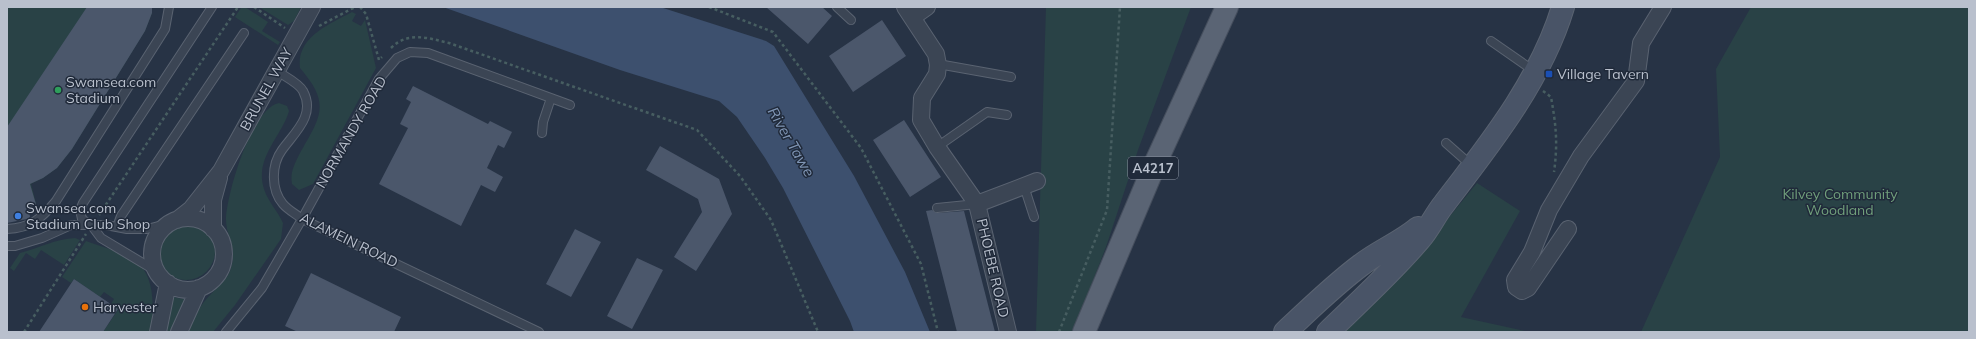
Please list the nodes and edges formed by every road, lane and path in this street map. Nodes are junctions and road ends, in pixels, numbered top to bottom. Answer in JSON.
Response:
{"nodes":[{"id":1,"x":169,"y":7,"type":"edge"},
{"id":2,"x":212,"y":7,"type":"edge"},
{"id":3,"x":238,"y":7,"type":"edge"},
{"id":4,"x":312,"y":7,"type":"edge"},
{"id":5,"x":355,"y":7,"type":"edge"},
{"id":6,"x":360,"y":7,"type":"edge"},
{"id":7,"x":709,"y":7,"type":"edge"},
{"id":8,"x":837,"y":7,"type":"edge"},
{"id":9,"x":927,"y":7,"type":"edge"},
{"id":10,"x":1120,"y":7,"type":"edge"},
{"id":11,"x":1227,"y":7,"type":"edge"},
{"id":12,"x":1563,"y":7,"type":"edge"},
{"id":13,"x":1663,"y":7,"type":"edge"},
{"id":14,"x":909,"y":12,"type":"edge"},
{"id":15,"x":851,"y":20,"type":"dead end"},
{"id":16,"x":315,"y":28,"type":"dead end"},
{"id":17,"x":244,"y":33,"type":"dead end"},
{"id":18,"x":1491,"y":41,"type":"dead end"},
{"id":19,"x":390,"y":49,"type":"dead end"},
{"id":20,"x":385,"y":54,"type":"dead end"},
{"id":21,"x":938,"y":64,"type":"junction"},
{"id":22,"x":276,"y":71,"type":"junction"},
{"id":23,"x":1011,"y":77,"type":"dead end"},
{"id":24,"x":1531,"y":78,"type":"junction"},
{"id":25,"x":551,"y":98,"type":"junction"},
{"id":26,"x":570,"y":105,"type":"dead end"},
{"id":27,"x":1007,"y":115,"type":"dead end"},
{"id":28,"x":542,"y":133,"type":"dead end"},
{"id":29,"x":1446,"y":143,"type":"dead end"},
{"id":30,"x":937,"y":146,"type":"junction"},
{"id":31,"x":1473,"y":166,"type":"junction"},
{"id":32,"x":221,"y":171,"type":"junction"},
{"id":33,"x":1554,"y":176,"type":"dead end"},
{"id":34,"x":1031,"y":183,"type":"joint"},
{"id":35,"x":977,"y":204,"type":"junction"},
{"id":36,"x":937,"y":208,"type":"dead end"},
{"id":37,"x":1438,"y":212,"type":"junction"},
{"id":38,"x":1034,"y":217,"type":"dead end"},
{"id":39,"x":302,"y":219,"type":"junction"},
{"id":40,"x":174,"y":221,"type":"junction"},
{"id":41,"x":92,"y":226,"type":"junction"},
{"id":42,"x":117,"y":227,"type":"junction"},
{"id":43,"x":7,"y":229,"type":"edge"},
{"id":44,"x":213,"y":229,"type":"junction"},
{"id":45,"x":1568,"y":230,"type":"dead end"},
{"id":46,"x":7,"y":246,"type":"edge"},
{"id":47,"x":156,"y":271,"type":"junction"},
{"id":48,"x":168,"y":283,"type":"junction"},
{"id":49,"x":199,"y":288,"type":"junction"},
{"id":50,"x":24,"y":332,"type":"edge"},
{"id":51,"x":158,"y":332,"type":"edge"},
{"id":52,"x":180,"y":332,"type":"edge"},
{"id":53,"x":226,"y":332,"type":"edge"},
{"id":54,"x":539,"y":332,"type":"edge"},
{"id":55,"x":818,"y":332,"type":"edge"},
{"id":56,"x":938,"y":332,"type":"edge"},
{"id":57,"x":1008,"y":332,"type":"edge"},
{"id":58,"x":1058,"y":332,"type":"edge"},
{"id":59,"x":1084,"y":332,"type":"edge"},
{"id":60,"x":1285,"y":332,"type":"edge"},
{"id":61,"x":1328,"y":332,"type":"edge"}],
"edges":[{"from":1,"to":43,"type":"lane"},
{"from":2,"to":41,"type":"lane"},
{"from":3,"to":41,"type":"path"},
{"from":4,"to":22,"type":"street","name":"BRUNEL WAY"},
{"from":5,"to":16,"type":"path"},
{"from":6,"to":20,"type":"path"},
{"from":7,"to":56,"type":"path"},
{"from":8,"to":15,"type":"lane"},
{"from":9,"to":14,"type":"street"},
{"from":10,"to":58,"type":"path"},
{"from":11,"to":59,"type":"main road","number":"A4217"},
{"from":12,"to":24,"type":"main road"},
{"from":13,"to":45,"type":"street"},
{"from":14,"to":21,"type":"street"},
{"from":17,"to":42,"type":"lane"},
{"from":18,"to":24,"type":"lane"},
{"from":19,"to":55,"type":"path"},
{"from":21,"to":23,"type":"lane"},
{"from":21,"to":30,"type":"street","name":"PHOEBE ROAD"},
{"from":22,"to":32,"type":"street","name":"BRUNEL WAY"},
{"from":22,"to":39,"type":"lane","name":"ALAMEIN ROAD"},
{"from":24,"to":31,"type":"main road"},
{"from":24,"to":33,"type":"path"},
{"from":25,"to":26,"type":"lane","name":"NORMANDY ROAD"},
{"from":25,"to":28,"type":"lane"},
{"from":25,"to":39,"type":"lane","name":"NORMANDY ROAD"},
{"from":27,"to":30,"type":"lane"},
{"from":29,"to":31,"type":"lane"},
{"from":30,"to":35,"type":"street","name":"PHOEBE ROAD"},
{"from":31,"to":37,"type":"main road"},
{"from":32,"to":40,"type":"street","name":"BRUNEL WAY"},
{"from":32,"to":44,"type":"street","name":"BRUNEL WAY"},
{"from":34,"to":35,"type":"street","name":"PHOEBE ROAD"},
{"from":34,"to":38,"type":"lane"},
{"from":35,"to":36,"type":"lane"},
{"from":35,"to":57,"type":"street","name":"PHOEBE ROAD"},
{"from":37,"to":60,"type":"main road"},
{"from":37,"to":61,"type":"main road"},
{"from":39,"to":53,"type":"lane","name":"NORMANDY ROAD"},
{"from":39,"to":54,"type":"lane","name":"ALAMEIN ROAD"},
{"from":40,"to":42,"type":"lane"},
{"from":40,"to":44,"type":"street"},
{"from":40,"to":47,"type":"street","name":"BRUNEL WAY"},
{"from":41,"to":42,"type":"lane"},
{"from":41,"to":46,"type":"lane"},
{"from":41,"to":47,"type":"lane"},
{"from":41,"to":50,"type":"path"},
{"from":44,"to":49,"type":"street","name":"BRUNEL WAY"},
{"from":47,"to":48,"type":"street"},
{"from":48,"to":49,"type":"street"},
{"from":48,"to":51,"type":"street"},
{"from":49,"to":52,"type":"street"}]}
